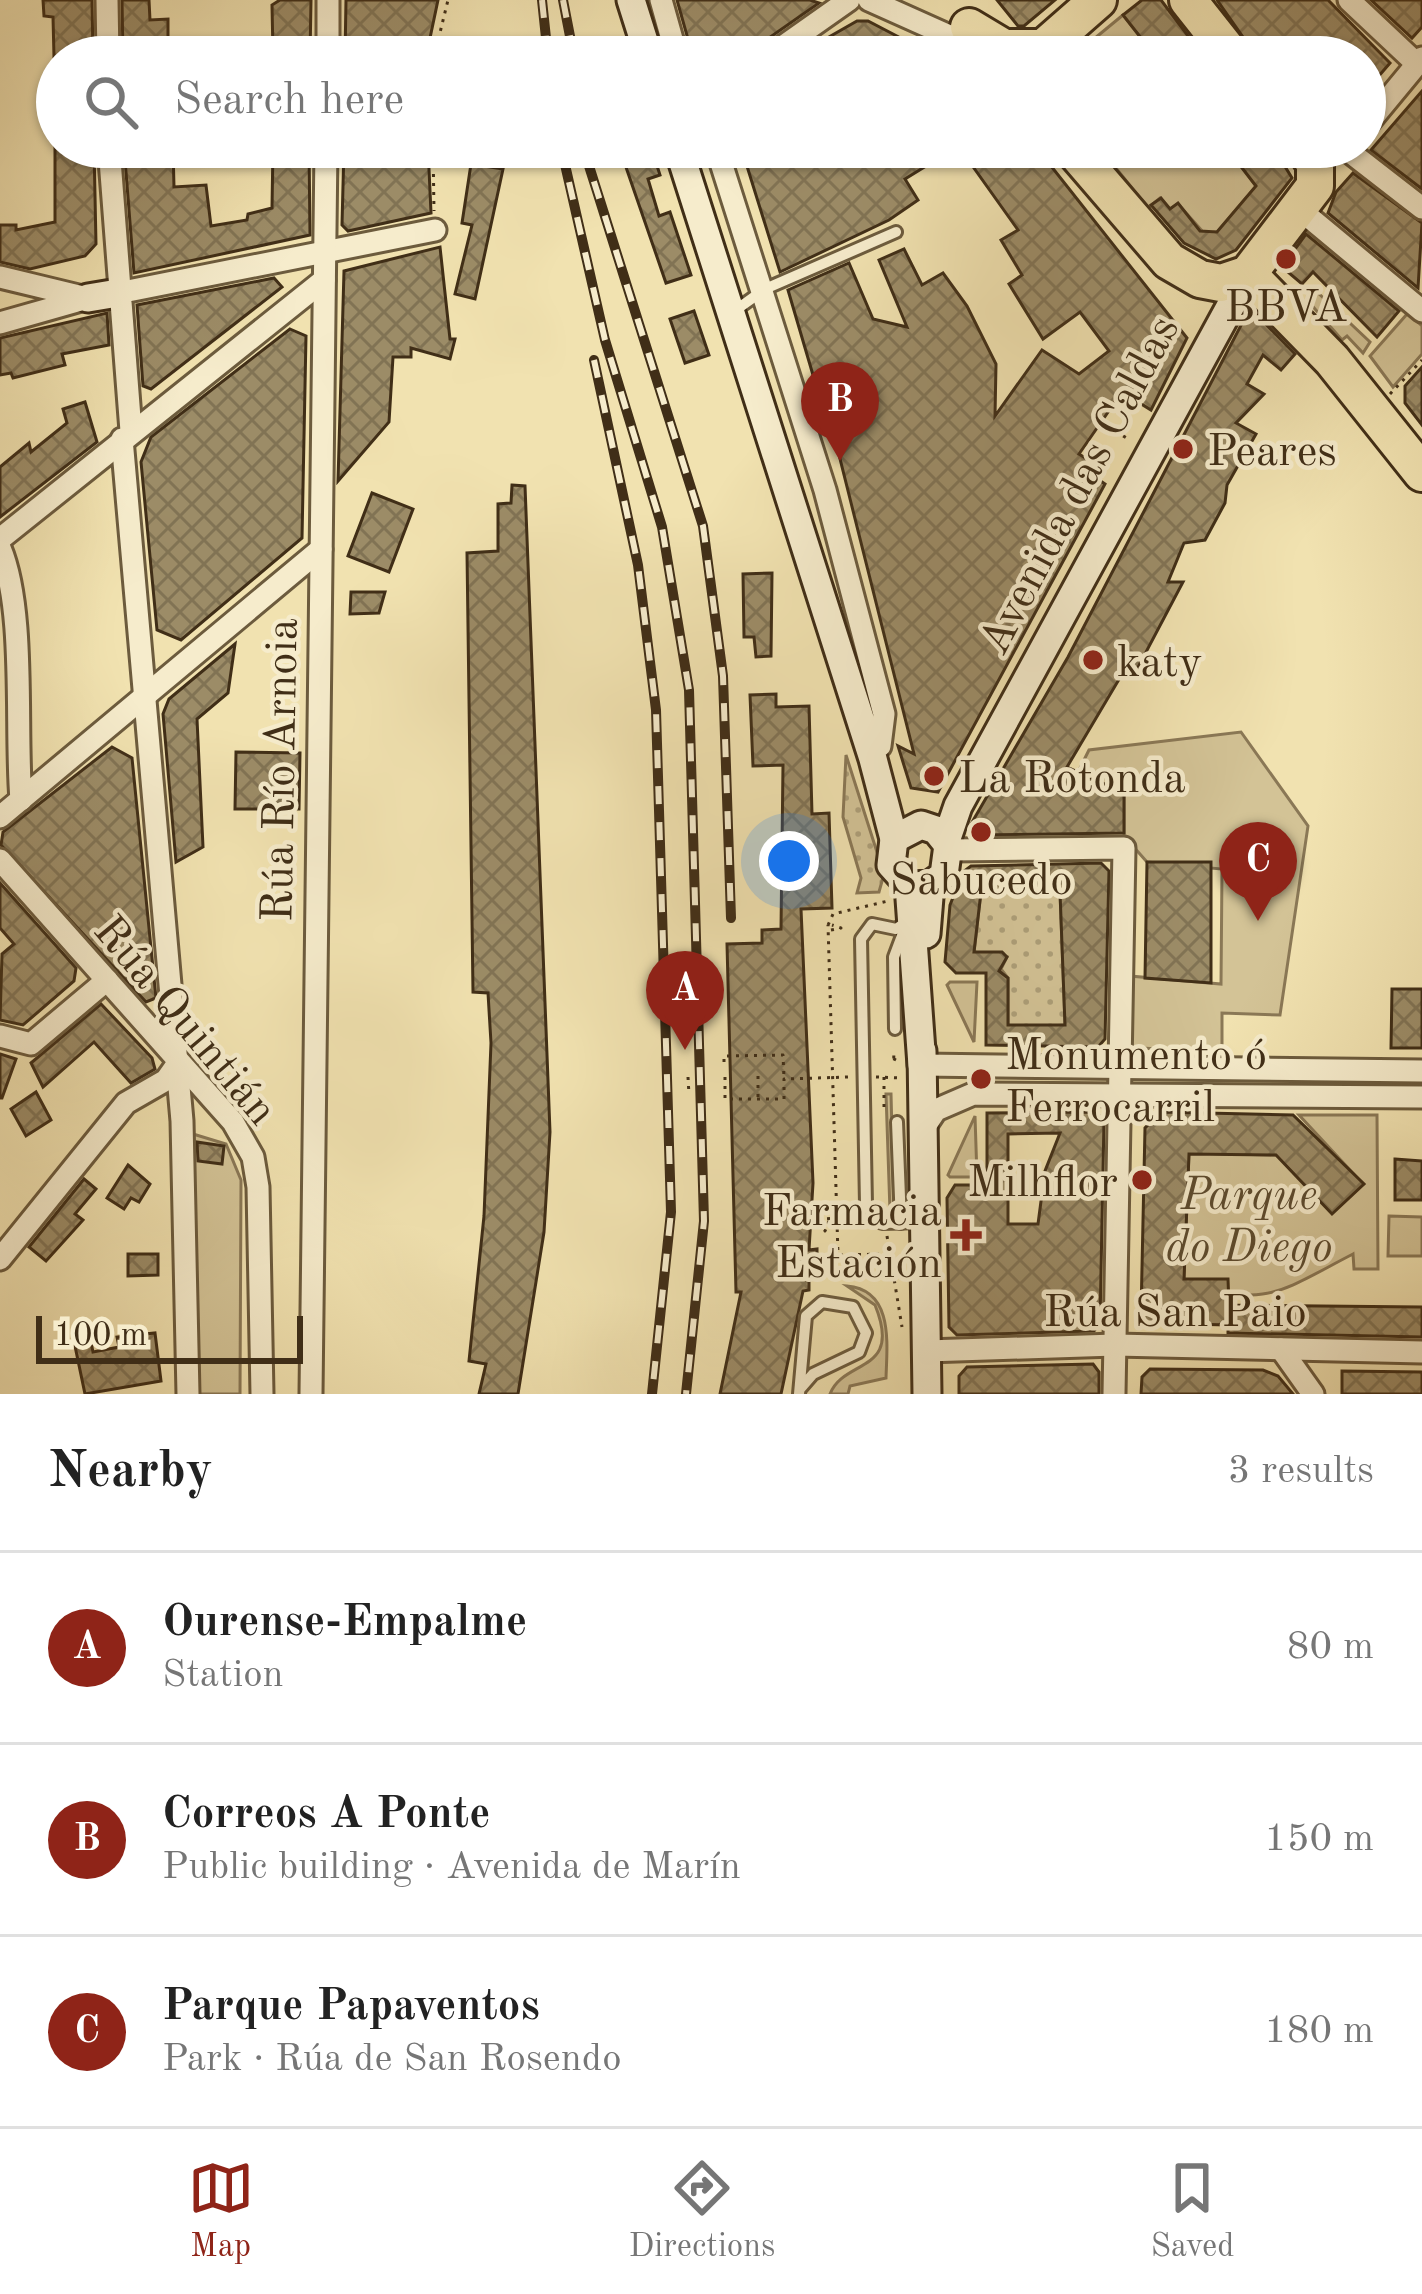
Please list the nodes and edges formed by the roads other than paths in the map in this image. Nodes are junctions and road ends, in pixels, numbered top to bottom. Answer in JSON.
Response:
{"nodes":[{"id":1,"x":107,"y":0,"type":"edge"},
{"id":2,"x":328,"y":0,"type":"edge"},
{"id":3,"x":631,"y":0,"type":"edge"},
{"id":4,"x":661,"y":0,"type":"edge"},
{"id":5,"x":849,"y":0,"type":"edge"},
{"id":6,"x":869,"y":0,"type":"edge"},
{"id":7,"x":1098,"y":0,"type":"edge"},
{"id":8,"x":1188,"y":0,"type":"edge"},
{"id":9,"x":1349,"y":0,"type":"edge"},
{"id":10,"x":973,"y":34,"type":"edge"},
{"id":11,"x":108,"y":36,"type":"edge"},
{"id":12,"x":328,"y":36,"type":"edge"},
{"id":13,"x":642,"y":36,"type":"edge"},
{"id":14,"x":671,"y":36,"type":"edge"},
{"id":15,"x":798,"y":36,"type":"edge"},
{"id":16,"x":1056,"y":36,"type":"edge"},
{"id":17,"x":1216,"y":36,"type":"edge"},
{"id":18,"x":1420,"y":61,"type":"edge"},
{"id":19,"x":1386,"y":102,"type":"edge"},
{"id":20,"x":111,"y":168,"type":"edge"},
{"id":21,"x":326,"y":168,"type":"edge"},
{"id":22,"x":685,"y":168,"type":"edge"},
{"id":23,"x":723,"y":168,"type":"edge"},
{"id":24,"x":1090,"y":168,"type":"edge"},
{"id":25,"x":1321,"y":168,"type":"edge"},
{"id":26,"x":1327,"y":168,"type":"edge"},
{"id":27,"x":1333,"y":168,"type":"edge"},
{"id":28,"x":1422,"y":208,"type":"edge"},
{"id":29,"x":435,"y":230,"type":"road end"},
{"id":30,"x":896,"y":232,"type":"dead end"},
{"id":31,"x":324,"y":255,"type":"junction"},
{"id":32,"x":1248,"y":274,"type":"junction"},
{"id":33,"x":0,"y":277,"type":"edge"},
{"id":34,"x":324,"y":280,"type":"junction"},
{"id":35,"x":36,"y":286,"type":"junction"},
{"id":36,"x":765,"y":289,"type":"junction"},
{"id":37,"x":118,"y":292,"type":"junction"},
{"id":38,"x":88,"y":298,"type":"junction"},
{"id":39,"x":1422,"y":311,"type":"edge"},
{"id":40,"x":731,"y":313,"type":"junction"},
{"id":41,"x":36,"y":314,"type":"junction"},
{"id":42,"x":0,"y":323,"type":"edge"},
{"id":43,"x":127,"y":435,"type":"junction"},
{"id":44,"x":1422,"y":473,"type":"edge"},
{"id":45,"x":825,"y":490,"type":"junction"},
{"id":46,"x":792,"y":504,"type":"junction"},
{"id":47,"x":0,"y":539,"type":"edge"},
{"id":48,"x":0,"y":548,"type":"edge"},
{"id":49,"x":321,"y":549,"type":"junction"},
{"id":50,"x":863,"y":685,"type":"junction"},
{"id":51,"x":144,"y":699,"type":"junction"},
{"id":52,"x":21,"y":800,"type":"junction"},
{"id":53,"x":0,"y":817,"type":"edge"},
{"id":54,"x":903,"y":833,"type":"junction"},
{"id":55,"x":948,"y":845,"type":"junction"},
{"id":56,"x":0,"y":860,"type":"edge"},
{"id":57,"x":920,"y":885,"type":"junction"},
{"id":58,"x":909,"y":920,"type":"junction"},
{"id":59,"x":107,"y":980,"type":"junction"},
{"id":60,"x":895,"y":1029,"type":"dead end"},
{"id":61,"x":0,"y":1036,"type":"edge"},
{"id":62,"x":178,"y":1063,"type":"junction"},
{"id":63,"x":905,"y":1066,"type":"junction"},
{"id":64,"x":1120,"y":1066,"type":"junction"},
{"id":65,"x":1422,"y":1071,"type":"edge"},
{"id":66,"x":1120,"y":1094,"type":"junction"},
{"id":67,"x":1422,"y":1097,"type":"edge"},
{"id":68,"x":910,"y":1127,"type":"junction"},
{"id":69,"x":912,"y":1223,"type":"junction"},
{"id":70,"x":0,"y":1259,"type":"edge"},
{"id":71,"x":1115,"y":1345,"type":"junction"},
{"id":72,"x":1281,"y":1349,"type":"junction"},
{"id":73,"x":927,"y":1351,"type":"junction"},
{"id":74,"x":1422,"y":1352,"type":"edge"},
{"id":75,"x":800,"y":1392,"type":"edge"},
{"id":76,"x":188,"y":1394,"type":"edge"},
{"id":77,"x":262,"y":1394,"type":"edge"},
{"id":78,"x":311,"y":1394,"type":"edge"},
{"id":79,"x":927,"y":1394,"type":"edge"},
{"id":80,"x":1114,"y":1394,"type":"edge"},
{"id":81,"x":1313,"y":1394,"type":"edge"}],
"edges":[{"from":1,"to":11,"type":"street"},
{"from":2,"to":12,"type":"street"},
{"from":3,"to":13,"type":"main road"},
{"from":4,"to":14,"type":"street"},
{"from":5,"to":15,"type":"street"},
{"from":6,"to":10,"type":"street"},
{"from":7,"to":16,"type":"highway"},
{"from":8,"to":17,"type":"highway"},
{"from":9,"to":18,"type":"street"},
{"from":18,"to":19,"type":"street"},
{"from":20,"to":37,"type":"street"},
{"from":21,"to":31,"type":"street","name":"Rúa Río Arnoia"},
{"from":22,"to":40,"type":"main road"},
{"from":23,"to":36,"type":"street"},
{"from":24,"to":32,"type":"highway"},
{"from":25,"to":32,"type":"highway","name":"Avenida das Caldas"},
{"from":26,"to":39,"type":"street"},
{"from":27,"to":28,"type":"street"},
{"from":29,"to":31,"type":"street"},
{"from":30,"to":36,"type":"lane"},
{"from":31,"to":34,"type":"street","name":"Rúa Río Arnoia"},
{"from":31,"to":37,"type":"street"},
{"from":32,"to":44,"type":"highway"},
{"from":32,"to":55,"type":"main road","name":"Avenida das Caldas"},
{"from":33,"to":35,"type":"street"},
{"from":34,"to":43,"type":"street"},
{"from":34,"to":49,"type":"street","name":"Rúa Río Arnoia"},
{"from":35,"to":38,"type":"street"},
{"from":35,"to":41,"type":"street"},
{"from":36,"to":40,"type":"lane"},
{"from":36,"to":45,"type":"street"},
{"from":37,"to":38,"type":"main road"},
{"from":37,"to":43,"type":"street"},
{"from":38,"to":41,"type":"street"},
{"from":40,"to":46,"type":"main road"},
{"from":41,"to":42,"type":"street"},
{"from":43,"to":47,"type":"street"},
{"from":43,"to":51,"type":"street"},
{"from":45,"to":46,"type":"street"},
{"from":45,"to":50,"type":"street"},
{"from":46,"to":50,"type":"main road"},
{"from":48,"to":52,"type":"street"},
{"from":49,"to":51,"type":"street"},
{"from":49,"to":78,"type":"street","name":"Rúa Río Arnoia"},
{"from":50,"to":54,"type":"main road"},
{"from":51,"to":52,"type":"street"},
{"from":51,"to":62,"type":"street"},
{"from":52,"to":53,"type":"street"},
{"from":54,"to":55,"type":"main road"},
{"from":54,"to":57,"type":"main road"},
{"from":55,"to":57,"type":"main road"},
{"from":55,"to":64,"type":"street"},
{"from":56,"to":59,"type":"street","name":"Rúa Quintián"},
{"from":57,"to":58,"type":"main road"},
{"from":57,"to":63,"type":"main road"},
{"from":58,"to":60,"type":"lane"},
{"from":58,"to":63,"type":"main road"},
{"from":58,"to":69,"type":"lane"},
{"from":59,"to":61,"type":"street"},
{"from":59,"to":62,"type":"street","name":"Rúa Quintián"},
{"from":62,"to":70,"type":"street"},
{"from":62,"to":76,"type":"street"},
{"from":62,"to":77,"type":"street","name":"Rúa Quintián"},
{"from":63,"to":64,"type":"street"},
{"from":63,"to":68,"type":"main road"},
{"from":64,"to":65,"type":"street"},
{"from":64,"to":66,"type":"street"},
{"from":66,"to":67,"type":"street"},
{"from":66,"to":68,"type":"street"},
{"from":66,"to":71,"type":"street"},
{"from":68,"to":69,"type":"main road"},
{"from":69,"to":73,"type":"main road"},
{"from":71,"to":72,"type":"street","name":"Rúa San Paio"},
{"from":71,"to":73,"type":"street","name":"Rúa San Paio"},
{"from":71,"to":80,"type":"street"},
{"from":72,"to":74,"type":"street","name":"Rúa San Paio"},
{"from":72,"to":81,"type":"street"},
{"from":73,"to":79,"type":"main road"},
{"from":75,"to":75,"type":"lane"}]}
